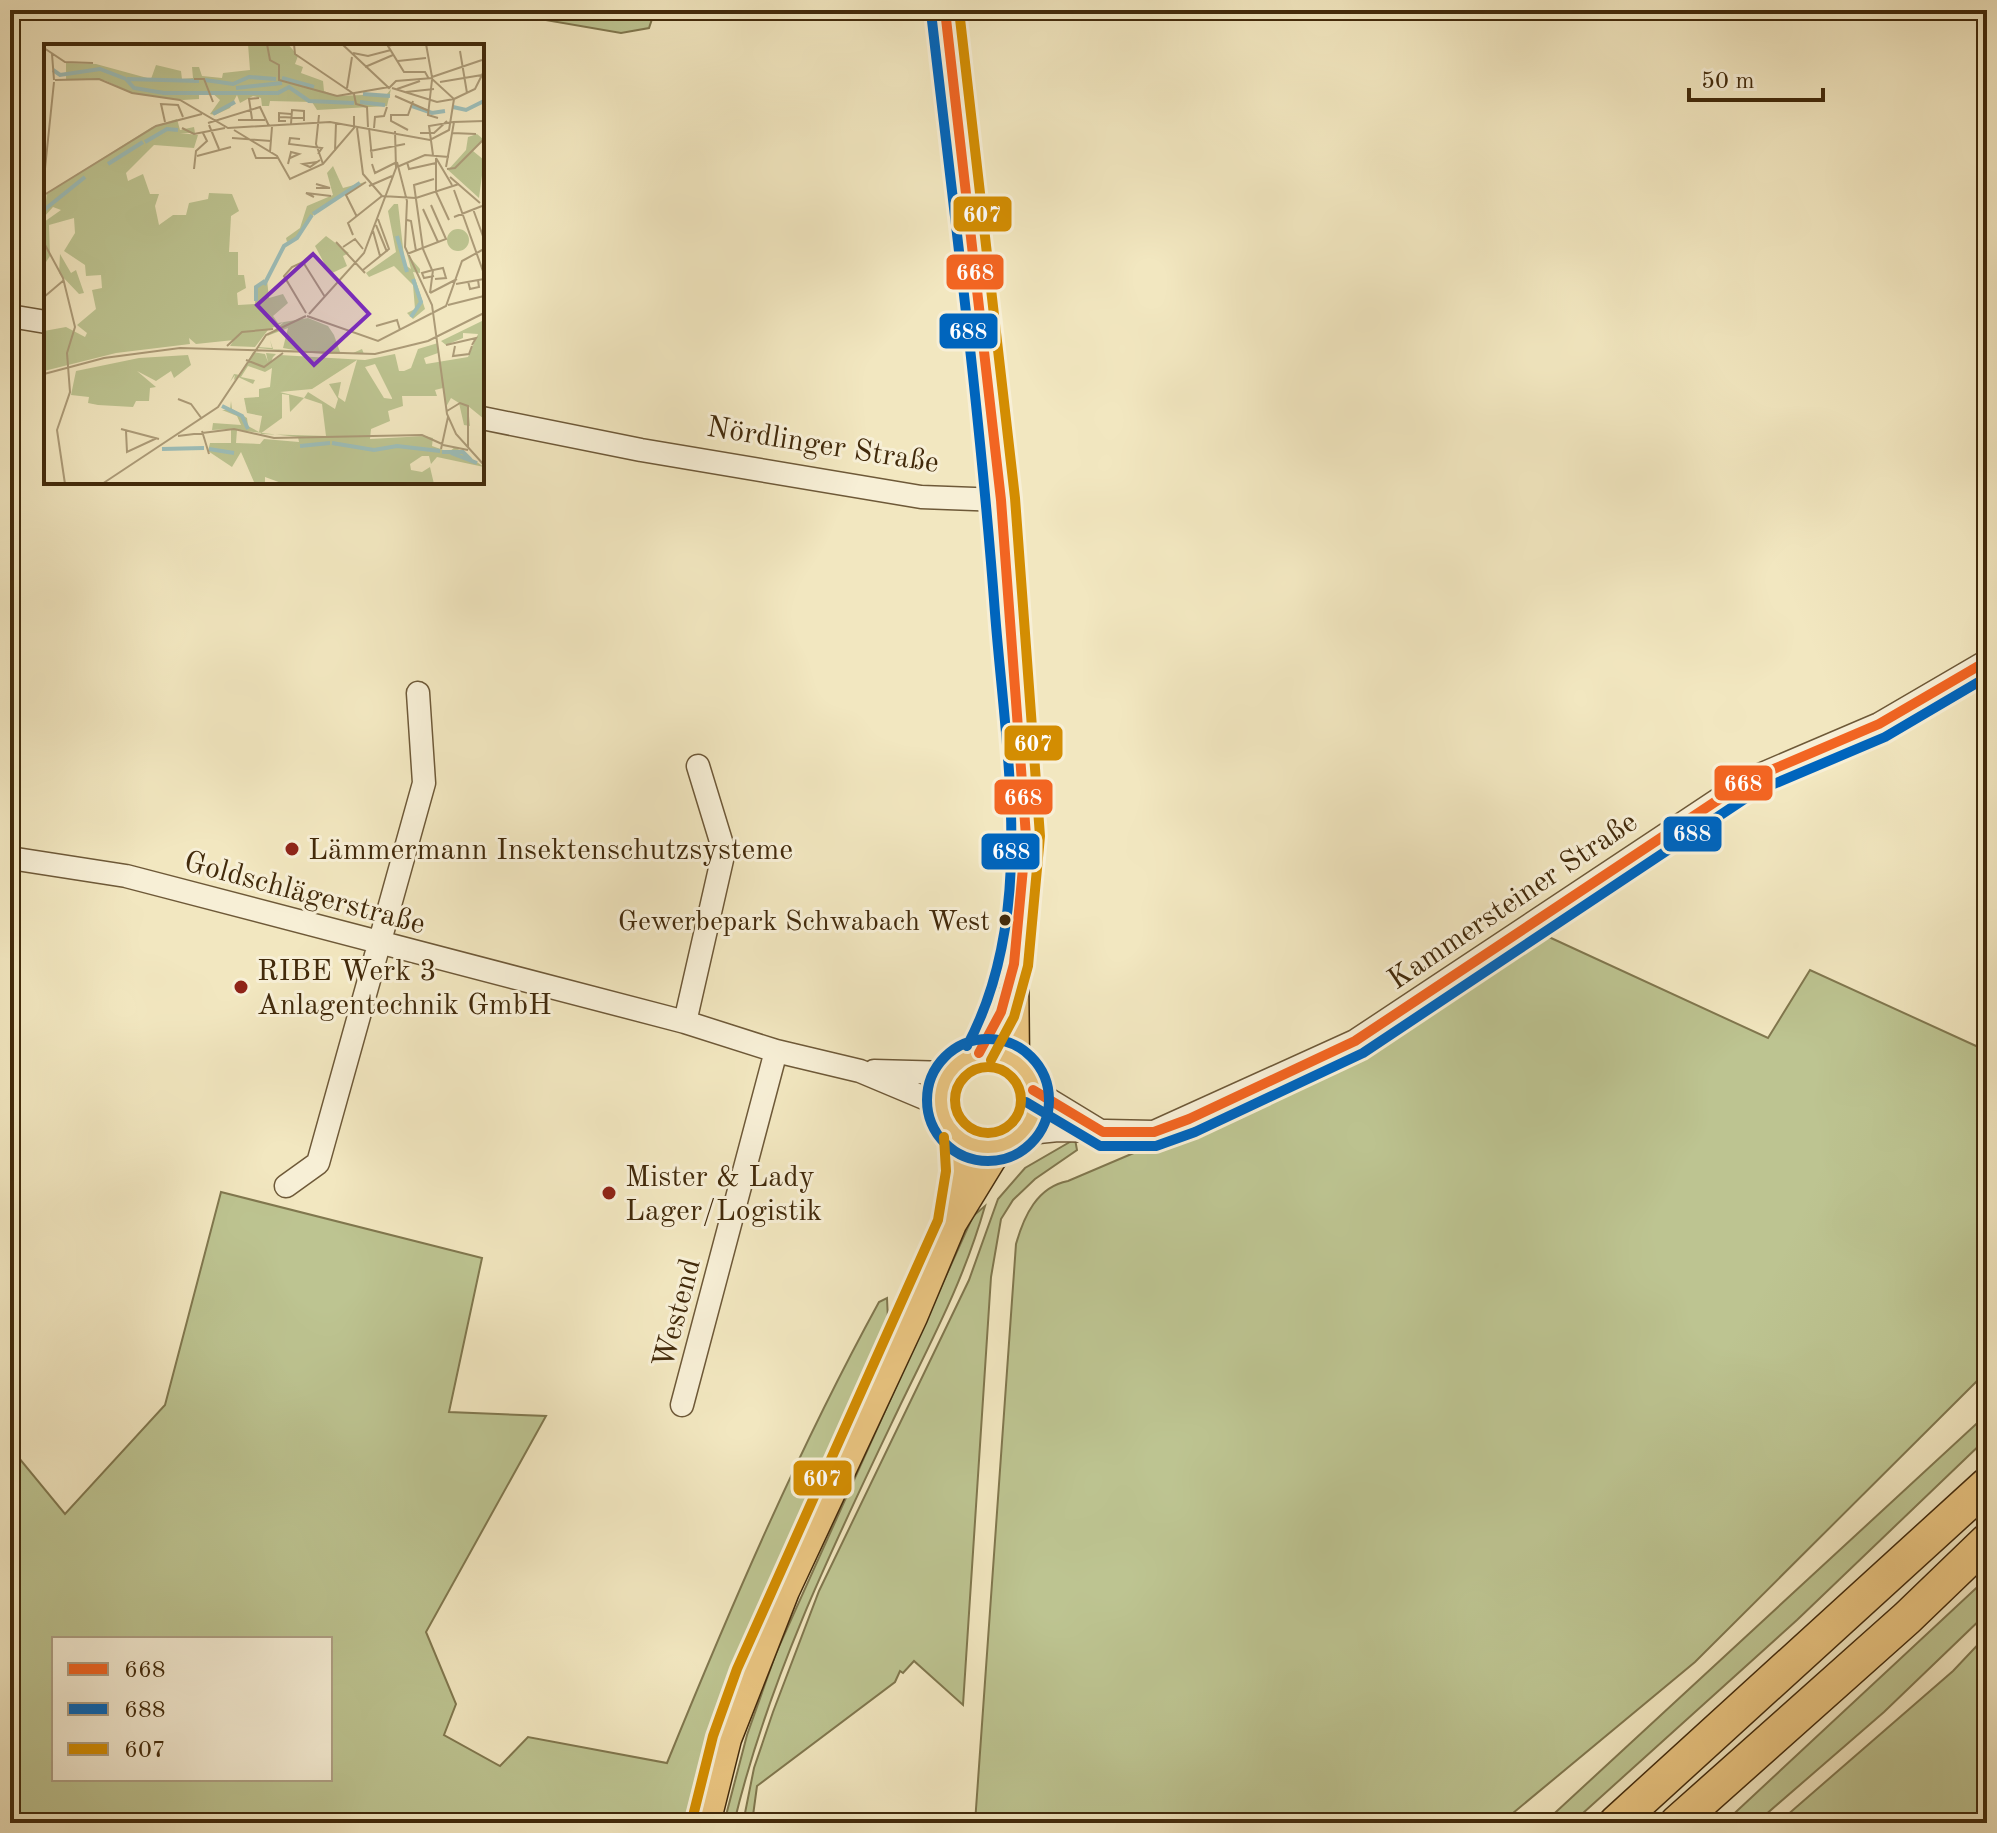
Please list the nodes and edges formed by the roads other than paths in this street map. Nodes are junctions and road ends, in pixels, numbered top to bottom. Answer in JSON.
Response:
{"nodes":[{"id":1,"x":945,"y":10,"type":"edge"},
{"id":2,"x":10,"y":316,"type":"edge"},
{"id":3,"x":44,"y":322,"type":"edge"},
{"id":4,"x":484,"y":418,"type":"edge"},
{"id":5,"x":1001,"y":500,"type":"junction"},
{"id":6,"x":1987,"y":661,"type":"edge"},
{"id":7,"x":418,"y":693,"type":"dead end"},
{"id":8,"x":698,"y":766,"type":"dead end"},
{"id":9,"x":10,"y":858,"type":"edge"},
{"id":10,"x":380,"y":944,"type":"junction"},
{"id":11,"x":1014,"y":964,"type":"junction"},
{"id":12,"x":685,"y":1022,"type":"junction"},
{"id":13,"x":776,"y":1051,"type":"junction"},
{"id":14,"x":979,"y":1053,"type":"junction"},
{"id":15,"x":1015,"y":1062,"type":"junction"},
{"id":16,"x":860,"y":1071,"type":"junction"},
{"id":17,"x":949,"y":1073,"type":"junction"},
{"id":18,"x":1033,"y":1090,"type":"junction"},
{"id":19,"x":941,"y":1105,"type":"junction"},
{"id":20,"x":1103,"y":1132,"type":"junction"},
{"id":21,"x":958,"y":1136,"type":"junction"},
{"id":22,"x":1010,"y":1139,"type":"junction"},
{"id":23,"x":286,"y":1186,"type":"dead end"},
{"id":24,"x":952,"y":1224,"type":"junction"},
{"id":25,"x":682,"y":1405,"type":"dead end"},
{"id":26,"x":1987,"y":1485,"type":"edge"},
{"id":27,"x":1987,"y":1541,"type":"edge"},
{"id":28,"x":706,"y":1823,"type":"edge"},
{"id":29,"x":1616,"y":1823,"type":"edge"},
{"id":30,"x":1677,"y":1823,"type":"edge"}],
"edges":[{"from":1,"to":5,"type":"main road"},
{"from":2,"to":3,"type":"street"},
{"from":4,"to":5,"type":"street","name":"Nördlinger Straße"},
{"from":5,"to":11,"type":"main road"},
{"from":6,"to":20,"type":"street","name":"Kammersteiner Straße"},
{"from":7,"to":10,"type":"street"},
{"from":8,"to":12,"type":"street"},
{"from":9,"to":10,"type":"street","name":"Goldschlägerstraße"},
{"from":10,"to":12,"type":"street","name":"Goldschlägerstraße"},
{"from":10,"to":23,"type":"street"},
{"from":11,"to":14,"type":"main road"},
{"from":11,"to":15,"type":"main road"},
{"from":12,"to":13,"type":"street","name":"Goldschlägerstraße"},
{"from":13,"to":16,"type":"street","name":"Goldschlägerstraße"},
{"from":13,"to":25,"type":"street","name":"Westend"},
{"from":14,"to":15,"type":"main road"},
{"from":14,"to":17,"type":"main road"},
{"from":15,"to":18,"type":"main road"},
{"from":16,"to":17,"type":"street","name":"Goldschlägerstraße"},
{"from":16,"to":19,"type":"street","name":"Goldschlägerstraße"},
{"from":17,"to":19,"type":"main road"},
{"from":18,"to":20,"type":"street"},
{"from":18,"to":22,"type":"main road"},
{"from":19,"to":21,"type":"main road"},
{"from":20,"to":22,"type":"street","name":"Kammersteiner Straße"},
{"from":21,"to":22,"type":"main road"},
{"from":21,"to":24,"type":"main road"},
{"from":22,"to":24,"type":"main road"},
{"from":24,"to":28,"type":"main road"},
{"from":26,"to":29,"type":"highway"},
{"from":27,"to":30,"type":"highway"}]}
